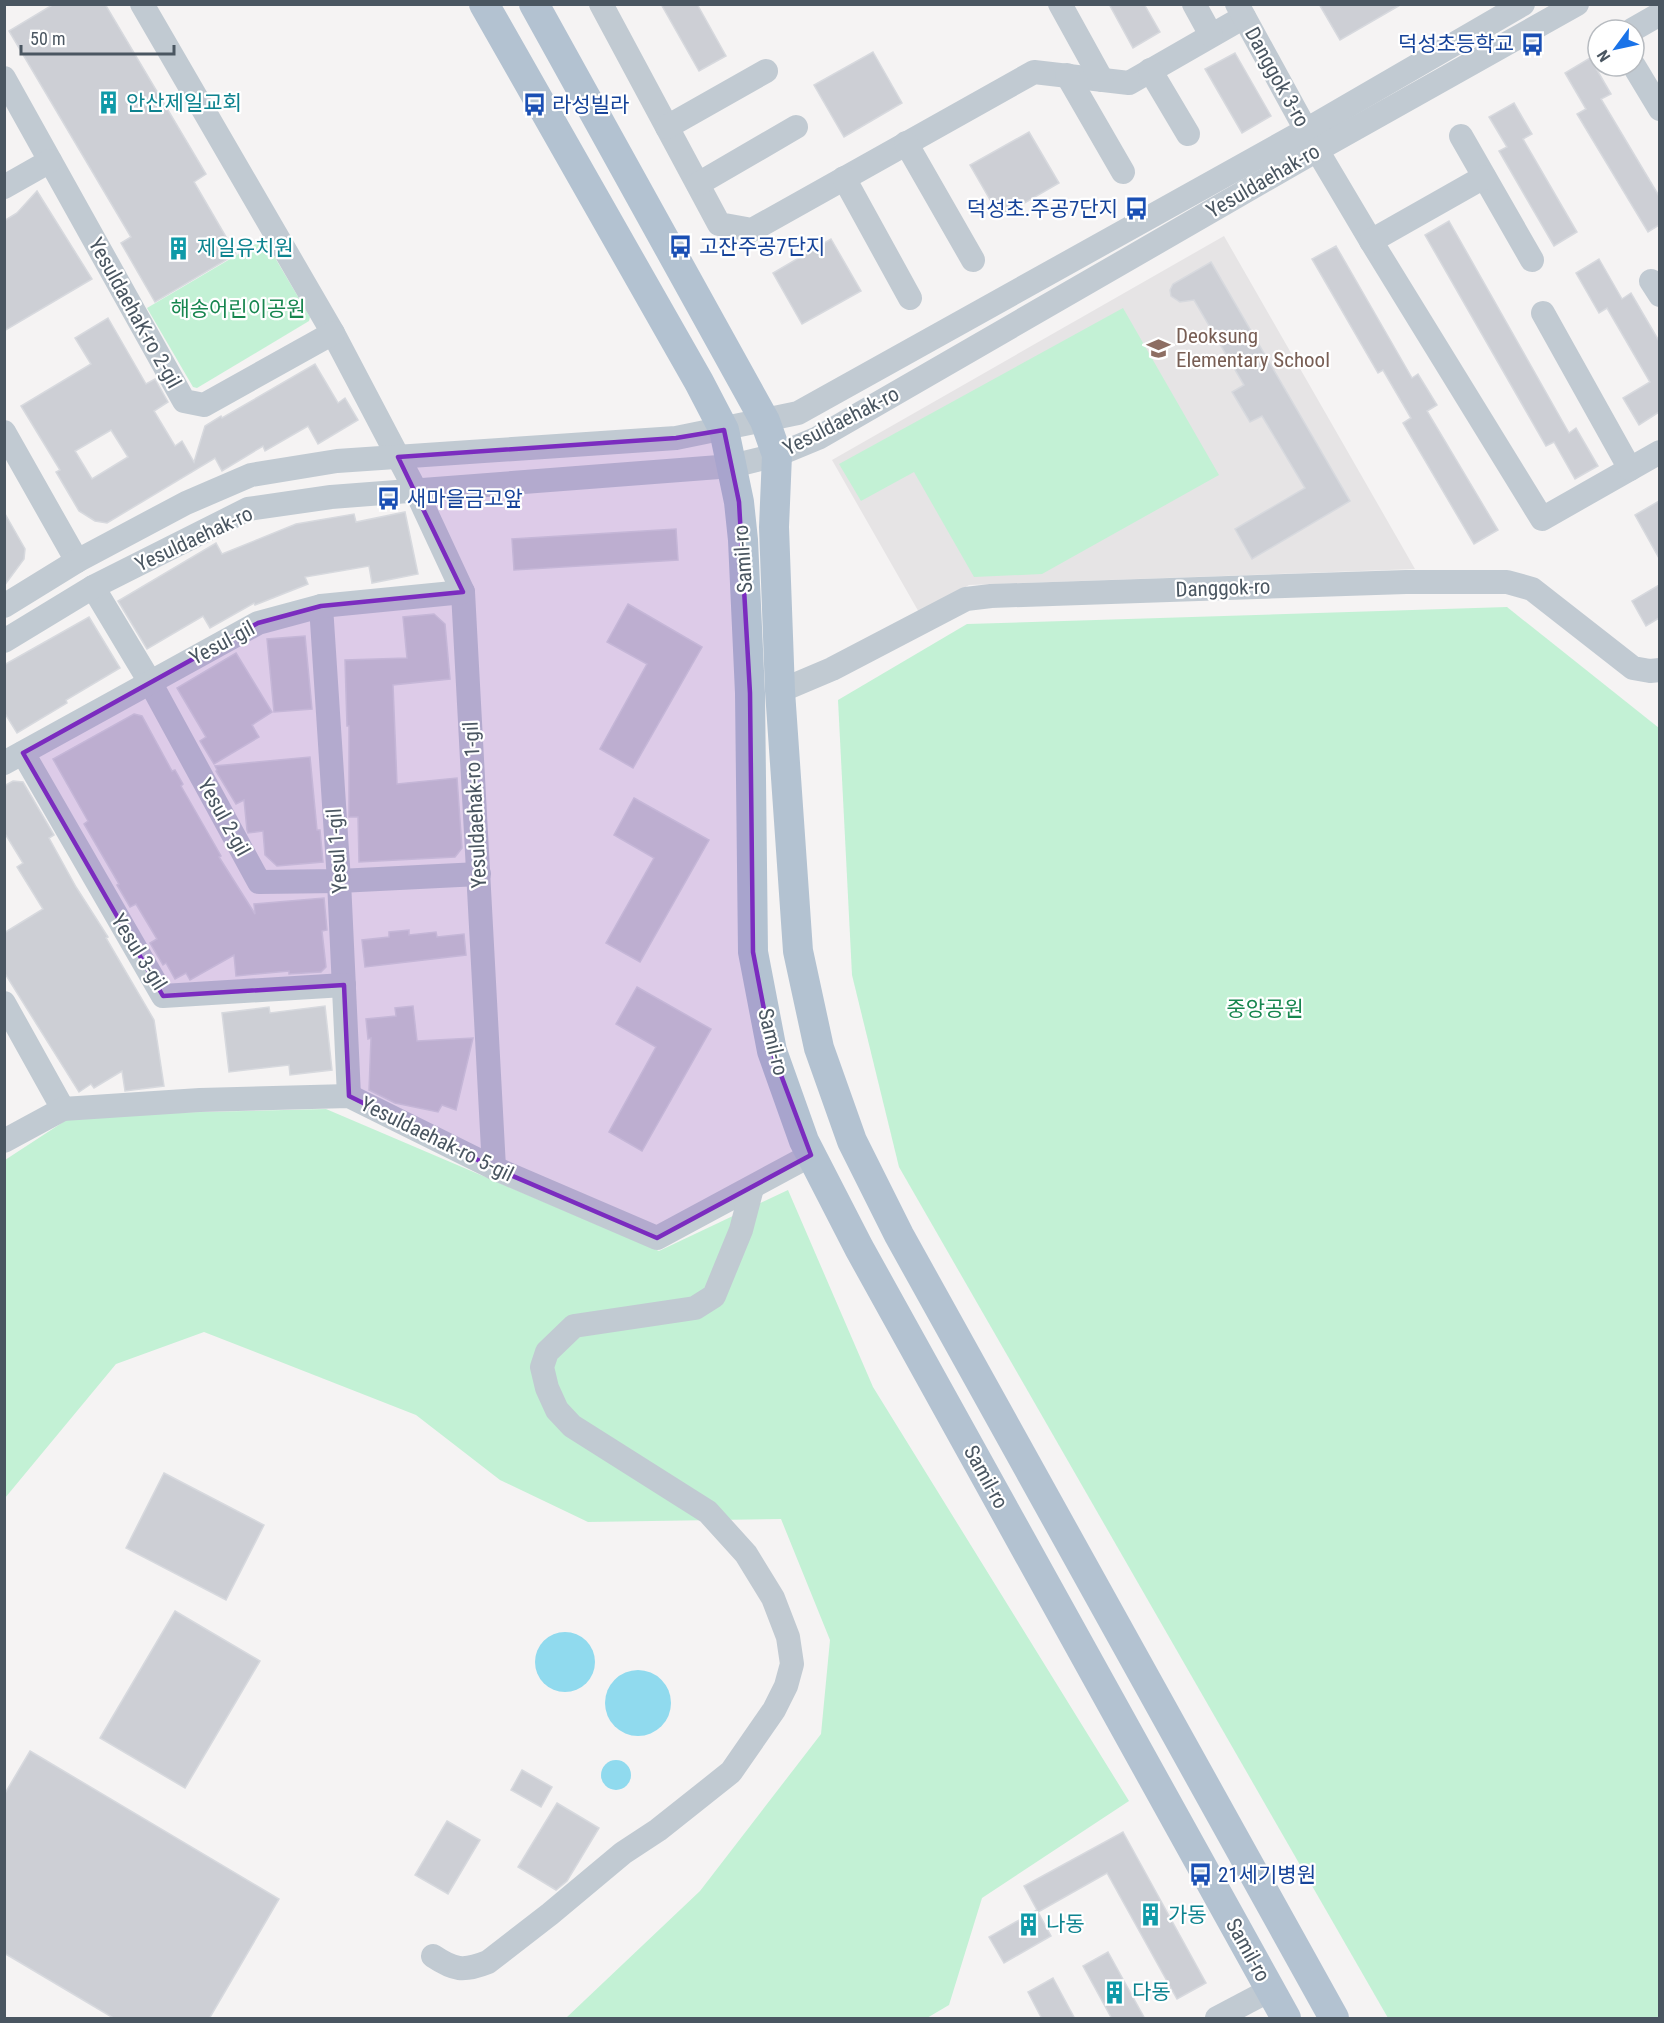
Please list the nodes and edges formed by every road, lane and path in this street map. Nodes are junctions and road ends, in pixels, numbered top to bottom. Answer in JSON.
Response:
{"nodes":[{"id":1,"x":142,"y":4,"type":"edge"},
{"id":2,"x":484,"y":4,"type":"edge"},
{"id":3,"x":534,"y":4,"type":"edge"},
{"id":4,"x":601,"y":4,"type":"edge"},
{"id":5,"x":1060,"y":4,"type":"edge"},
{"id":6,"x":1194,"y":4,"type":"edge"},
{"id":7,"x":1523,"y":4,"type":"edge"},
{"id":8,"x":1577,"y":4,"type":"edge"},
{"id":9,"x":1240,"y":11,"type":"edge"},
{"id":10,"x":1659,"y":14,"type":"edge"},
{"id":11,"x":1646,"y":22,"type":"edge"},
{"id":12,"x":1211,"y":35,"type":"junction"},
{"id":13,"x":1150,"y":70,"type":"junction"},
{"id":14,"x":766,"y":71,"type":"dead end"},
{"id":15,"x":1067,"y":75,"type":"junction"},
{"id":16,"x":4,"y":78,"type":"edge"},
{"id":17,"x":1641,"y":78,"type":"edge"},
{"id":18,"x":1102,"y":80,"type":"junction"},
{"id":19,"x":1659,"y":110,"type":"edge"},
{"id":20,"x":667,"y":127,"type":"junction"},
{"id":21,"x":796,"y":127,"type":"dead end"},
{"id":22,"x":1188,"y":134,"type":"dead end"},
{"id":23,"x":1461,"y":136,"type":"dead end"},
{"id":24,"x":1312,"y":140,"type":"junction"},
{"id":25,"x":906,"y":143,"type":"junction"},
{"id":26,"x":50,"y":161,"type":"junction"},
{"id":27,"x":1123,"y":172,"type":"dead end"},
{"id":28,"x":1484,"y":177,"type":"junction"},
{"id":29,"x":844,"y":178,"type":"junction"},
{"id":30,"x":698,"y":184,"type":"junction"},
{"id":31,"x":4,"y":187,"type":"edge"},
{"id":32,"x":1371,"y":241,"type":"junction"},
{"id":33,"x":973,"y":260,"type":"dead end"},
{"id":34,"x":1532,"y":260,"type":"dead end"},
{"id":35,"x":910,"y":298,"type":"dead end"},
{"id":36,"x":1543,"y":313,"type":"dead end"},
{"id":37,"x":333,"y":333,"type":"junction"},
{"id":38,"x":765,"y":421,"type":"junction"},
{"id":39,"x":724,"y":430,"type":"junction"},
{"id":40,"x":4,"y":432,"type":"edge"},
{"id":41,"x":1659,"y":452,"type":"edge"},
{"id":42,"x":777,"y":455,"type":"junction"},
{"id":43,"x":398,"y":457,"type":"junction"},
{"id":44,"x":732,"y":466,"type":"junction"},
{"id":45,"x":1630,"y":469,"type":"junction"},
{"id":46,"x":416,"y":491,"type":"junction"},
{"id":47,"x":77,"y":561,"type":"junction"},
{"id":48,"x":93,"y":587,"type":"junction"},
{"id":49,"x":463,"y":592,"type":"junction"},
{"id":50,"x":4,"y":606,"type":"edge"},
{"id":51,"x":321,"y":606,"type":"junction"},
{"id":52,"x":4,"y":641,"type":"edge"},
{"id":53,"x":1659,"y":670,"type":"edge"},
{"id":54,"x":150,"y":682,"type":"junction"},
{"id":55,"x":780,"y":691,"type":"junction"},
{"id":56,"x":14,"y":758,"type":"edge"},
{"id":57,"x":479,"y":874,"type":"junction"},
{"id":58,"x":339,"y":881,"type":"junction"},
{"id":59,"x":344,"y":985,"type":"junction"},
{"id":60,"x":4,"y":1003,"type":"edge"},
{"id":61,"x":350,"y":1096,"type":"junction"},
{"id":62,"x":63,"y":1109,"type":"junction"},
{"id":63,"x":4,"y":1141,"type":"edge"},
{"id":64,"x":811,"y":1155,"type":"junction"},
{"id":65,"x":494,"y":1168,"type":"junction"},
{"id":66,"x":752,"y":1188,"type":"junction"},
{"id":67,"x":433,"y":1956,"type":"dead end"},
{"id":68,"x":1270,"y":1990,"type":"junction"},
{"id":69,"x":1217,"y":2019,"type":"edge"},
{"id":70,"x":1286,"y":2019,"type":"edge"},
{"id":71,"x":1334,"y":2019,"type":"edge"}],
"edges":[{"from":1,"to":37,"type":"street"},
{"from":2,"to":39,"type":"main road","name":"Samil-ro"},
{"from":3,"to":38,"type":"main road","name":"Samil-ro"},
{"from":4,"to":20,"type":"street"},
{"from":5,"to":18,"type":"street"},
{"from":6,"to":12,"type":"street"},
{"from":7,"to":24,"type":"street","name":"Yesuldaehak-ro"},
{"from":8,"to":24,"type":"street","name":"Yesuldaehak-ro"},
{"from":9,"to":12,"type":"street"},
{"from":9,"to":24,"type":"street","name":"Danggok 3-ro"},
{"from":10,"to":11,"type":"street"},
{"from":12,"to":13,"type":"street"},
{"from":13,"to":18,"type":"street"},
{"from":13,"to":22,"type":"street"},
{"from":14,"to":20,"type":"street"},
{"from":15,"to":18,"type":"street"},
{"from":15,"to":25,"type":"street"},
{"from":15,"to":27,"type":"street"},
{"from":16,"to":26,"type":"street","name":"YesuldaehaK-ro 2-gil"},
{"from":17,"to":19,"type":"street"},
{"from":20,"to":30,"type":"street"},
{"from":21,"to":30,"type":"street"},
{"from":23,"to":28,"type":"street"},
{"from":24,"to":32,"type":"street","name":"Danggok 3-ro"},
{"from":24,"to":38,"type":"street","name":"Yesuldaehak-ro"},
{"from":24,"to":42,"type":"street","name":"Yesuldaehak-ro"},
{"from":25,"to":29,"type":"street"},
{"from":25,"to":33,"type":"street"},
{"from":26,"to":31,"type":"street"},
{"from":26,"to":37,"type":"street","name":"YesuldaehaK-ro 2-gil"},
{"from":28,"to":32,"type":"street"},
{"from":28,"to":34,"type":"street"},
{"from":29,"to":30,"type":"street"},
{"from":29,"to":35,"type":"street"},
{"from":32,"to":45,"type":"street","name":"Danggok 3-ro"},
{"from":36,"to":45,"type":"street"},
{"from":37,"to":43,"type":"street"},
{"from":38,"to":39,"type":"street","name":"Yesuldaehak-ro"},
{"from":38,"to":42,"type":"main road","name":"Samil-ro"},
{"from":39,"to":43,"type":"street","name":"Yesuldaehak-ro"},
{"from":39,"to":44,"type":"main road","name":"Samil-ro"},
{"from":40,"to":47,"type":"street"},
{"from":41,"to":45,"type":"street"},
{"from":42,"to":44,"type":"street","name":"Yesuldaehak-ro"},
{"from":42,"to":55,"type":"main road","name":"Samil-ro"},
{"from":43,"to":46,"type":"street","name":"Yesuldaehak-ro 1-gil"},
{"from":43,"to":47,"type":"street","name":"Yesuldaehak-ro"},
{"from":44,"to":46,"type":"street","name":"Yesuldaehak-ro"},
{"from":44,"to":64,"type":"main road","name":"Samil-ro"},
{"from":46,"to":48,"type":"street","name":"Yesuldaehak-ro"},
{"from":46,"to":49,"type":"street","name":"Yesuldaehak-ro 1-gil"},
{"from":47,"to":50,"type":"street","name":"Yesuldaehak-ro"},
{"from":48,"to":52,"type":"street","name":"Yesuldaehak-ro"},
{"from":48,"to":54,"type":"street"},
{"from":49,"to":51,"type":"street","name":"Yesul-gil"},
{"from":49,"to":57,"type":"street","name":"Yesuldaehak-ro 1-gil"},
{"from":51,"to":54,"type":"street","name":"Yesul-gil"},
{"from":51,"to":58,"type":"street","name":"Yesul 1-gil"},
{"from":53,"to":55,"type":"street","name":"Danggok-ro"},
{"from":54,"to":56,"type":"street","name":"Yesul-gil"},
{"from":54,"to":58,"type":"street","name":"Yesul 2-gil"},
{"from":55,"to":71,"type":"main road","name":"Samil-ro"},
{"from":56,"to":59,"type":"street","name":"Yesul 3-gil"},
{"from":57,"to":58,"type":"street"},
{"from":57,"to":65,"type":"street","name":"Yesuldaehak-ro 1-gil"},
{"from":58,"to":59,"type":"street","name":"Yesul 1-gil"},
{"from":59,"to":61,"type":"street","name":"Yesul 1-gil"},
{"from":60,"to":62,"type":"street"},
{"from":61,"to":62,"type":"street","name":"Yesuldaehak-ro 5-gil"},
{"from":61,"to":65,"type":"street","name":"Yesuldaehak-ro 5-gil"},
{"from":62,"to":63,"type":"street","name":"Yesuldaehak-ro 5-gil"},
{"from":64,"to":66,"type":"street","name":"Yesuldaehak-ro 5-gil"},
{"from":64,"to":68,"type":"main road","name":"Samil-ro"},
{"from":65,"to":66,"type":"street","name":"Yesuldaehak-ro 5-gil"},
{"from":66,"to":67,"type":"street"},
{"from":68,"to":69,"type":"street"},
{"from":68,"to":70,"type":"main road","name":"Samil-ro"}]}
